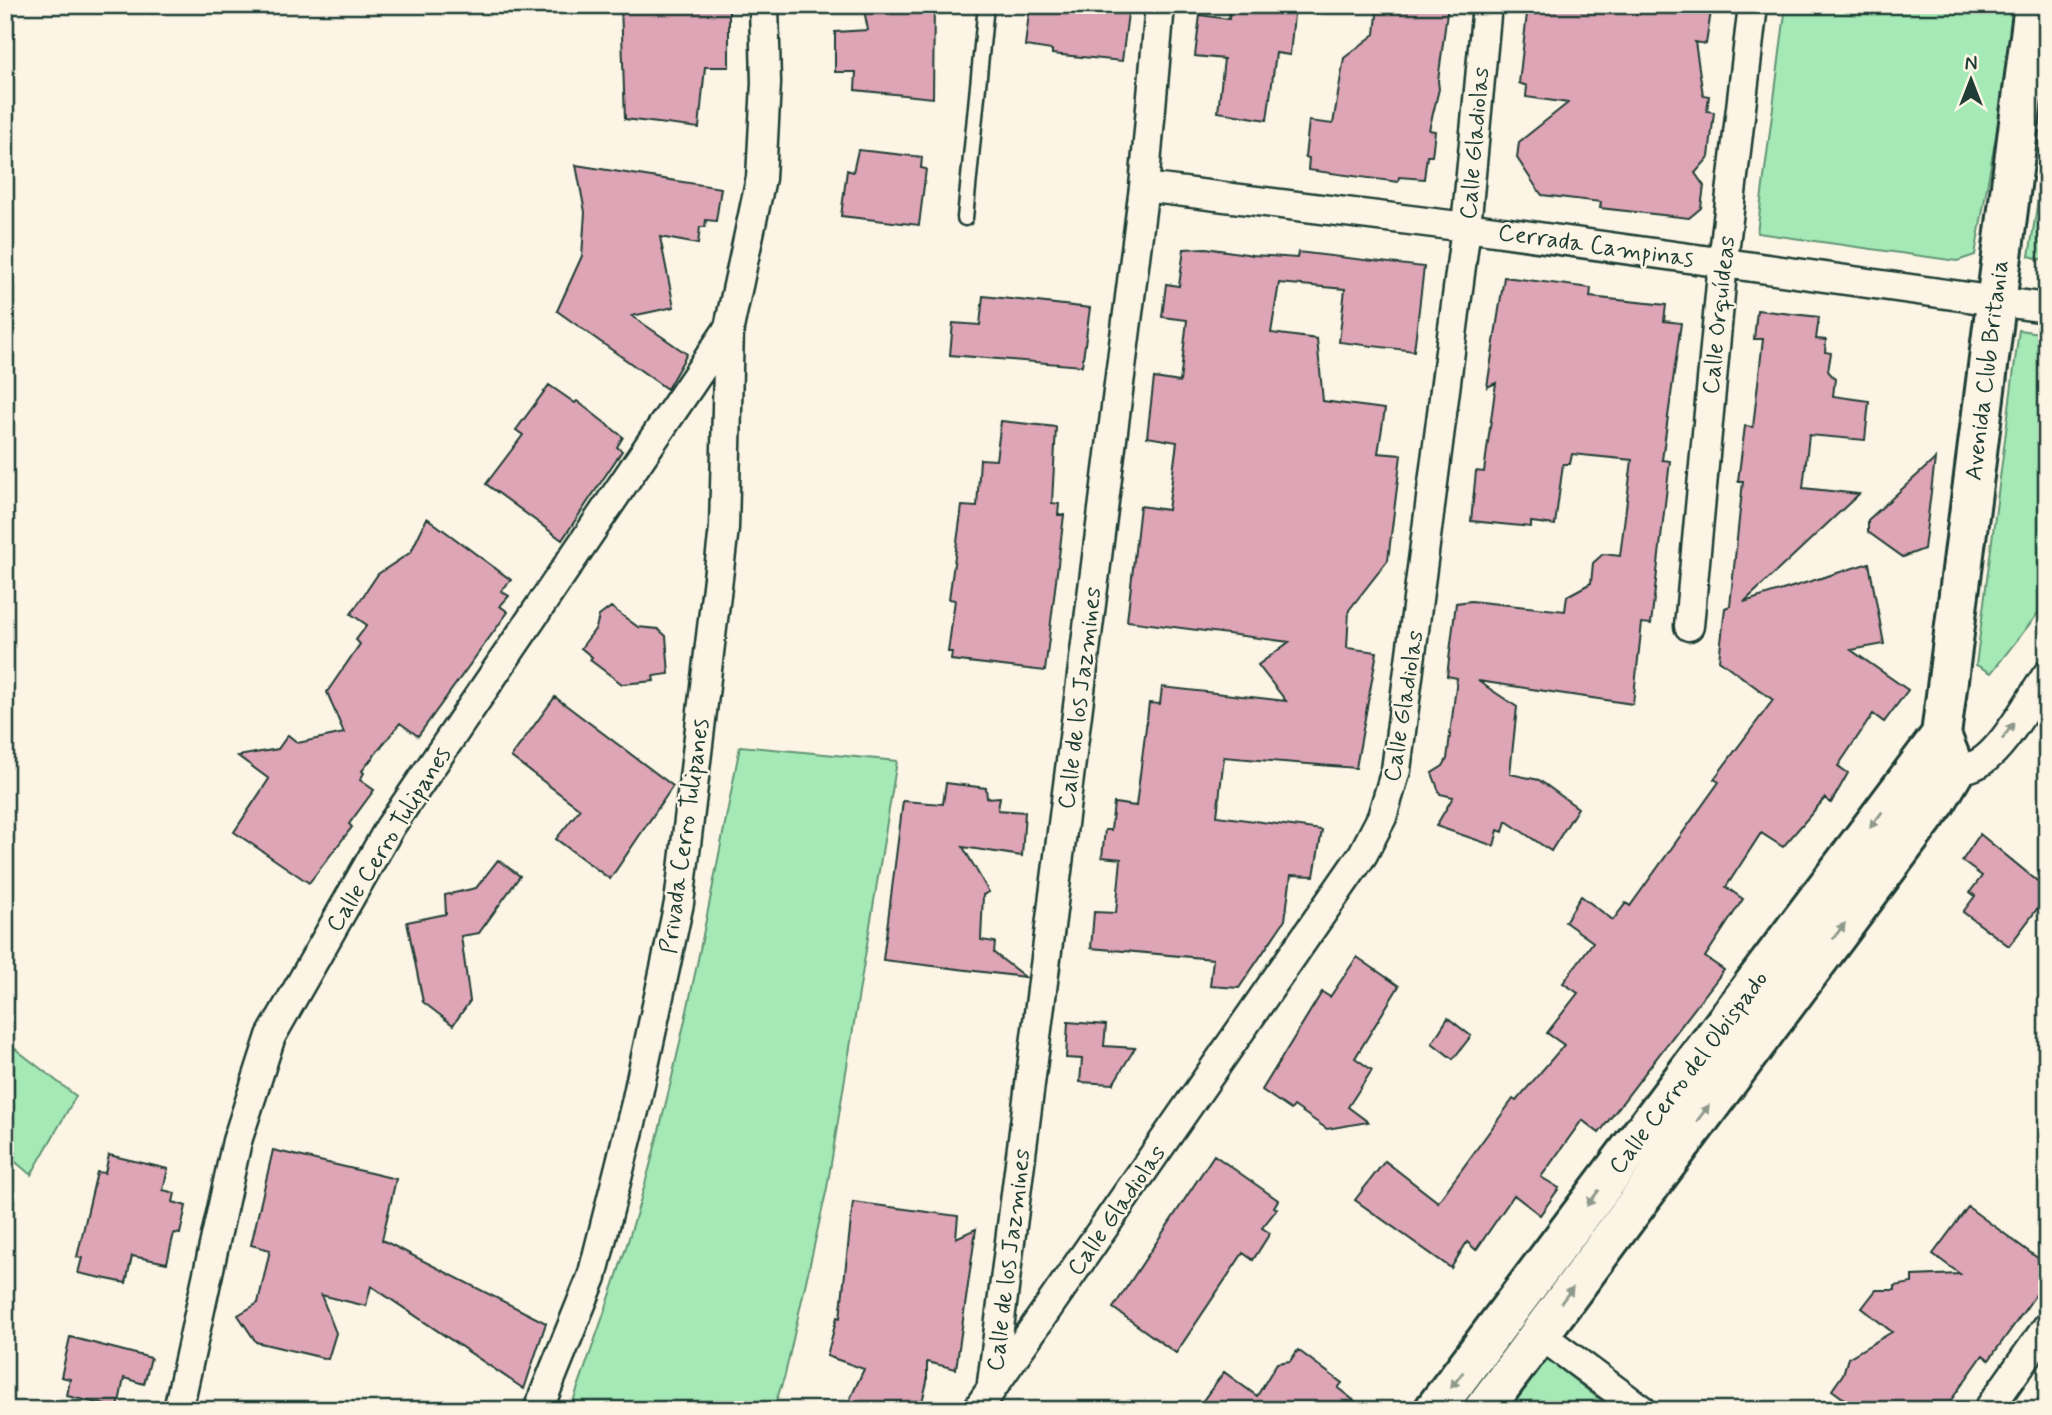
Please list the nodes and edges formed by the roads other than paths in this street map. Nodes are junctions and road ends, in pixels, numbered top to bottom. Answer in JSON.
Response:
{"nodes":[{"id":1,"x":764,"y":5,"type":"edge"},
{"id":2,"x":986,"y":5,"type":"edge"},
{"id":3,"x":1160,"y":5,"type":"edge"},
{"id":4,"x":1487,"y":5,"type":"edge"},
{"id":5,"x":1753,"y":5,"type":"edge"},
{"id":6,"x":2034,"y":5,"type":"edge"},
{"id":7,"x":1144,"y":187,"type":"junction"},
{"id":8,"x":965,"y":218,"type":"dead end"},
{"id":9,"x":1466,"y":228,"type":"junction"},
{"id":10,"x":1723,"y":262,"type":"junction"},
{"id":11,"x":1994,"y":300,"type":"junction"},
{"id":12,"x":2047,"y":308,"type":"edge"},
{"id":13,"x":729,"y":328,"type":"junction"},
{"id":14,"x":1689,"y":626,"type":"dead end"},
{"id":15,"x":2047,"y":675,"type":"edge"},
{"id":16,"x":1941,"y":735,"type":"junction"},
{"id":17,"x":1916,"y":764,"type":"junction"},
{"id":18,"x":1955,"y":770,"type":"junction"},
{"id":19,"x":2047,"y":1327,"type":"edge"},
{"id":20,"x":1538,"y":1333,"type":"junction"},
{"id":21,"x":984,"y":1400,"type":"edge"},
{"id":22,"x":178,"y":1410,"type":"edge"},
{"id":23,"x":538,"y":1410,"type":"edge"},
{"id":24,"x":1434,"y":1410,"type":"edge"},
{"id":25,"x":1483,"y":1410,"type":"edge"},
{"id":26,"x":1642,"y":1410,"type":"edge"},
{"id":27,"x":1987,"y":1410,"type":"edge"}],
"edges":[{"from":1,"to":13,"type":"street"},
{"from":2,"to":8,"type":"lane"},
{"from":3,"to":7,"type":"street","name":"Calle de los Jazmines"},
{"from":4,"to":9,"type":"street","name":"Calle Gladiolas"},
{"from":5,"to":10,"type":"street","name":"Calle Orquídeas"},
{"from":6,"to":11,"type":"main road","name":"Avenida Club Britania"},
{"from":7,"to":9,"type":"street","name":"Cerrada Campinas"},
{"from":7,"to":21,"type":"street","name":"Calle de los Jazmines"},
{"from":9,"to":10,"type":"street","name":"Cerrada Campinas"},
{"from":9,"to":21,"type":"street","name":"Calle Gladiolas"},
{"from":10,"to":11,"type":"street","name":"Cerrada Campinas"},
{"from":10,"to":14,"type":"street","name":"Calle Orquídeas"},
{"from":11,"to":12,"type":"street","name":"Cerrada Campinas"},
{"from":11,"to":16,"type":"main road","name":"Avenida Club Britania"},
{"from":13,"to":22,"type":"street","name":"Calle Cerro Tulipanes"},
{"from":13,"to":23,"type":"street","name":"Privada Cerro Tulipanes"},
{"from":18,"to":15,"type":"street","one_way":true},
{"from":16,"to":17,"type":"main road"},
{"from":16,"to":18,"type":"main road","name":"Avenida Club Britania"},
{"from":17,"to":18,"type":"street"},
{"from":17,"to":24,"type":"main road","name":"Calle Cerro del Obispado","one_way":true},
{"from":20,"to":18,"type":"main road","name":"Calle Cerro del Obispado","one_way":true},
{"from":19,"to":27,"type":"street"},
{"from":20,"to":25,"type":"main road","name":"Calle Cerro del Obispado"},
{"from":20,"to":26,"type":"street"}]}
